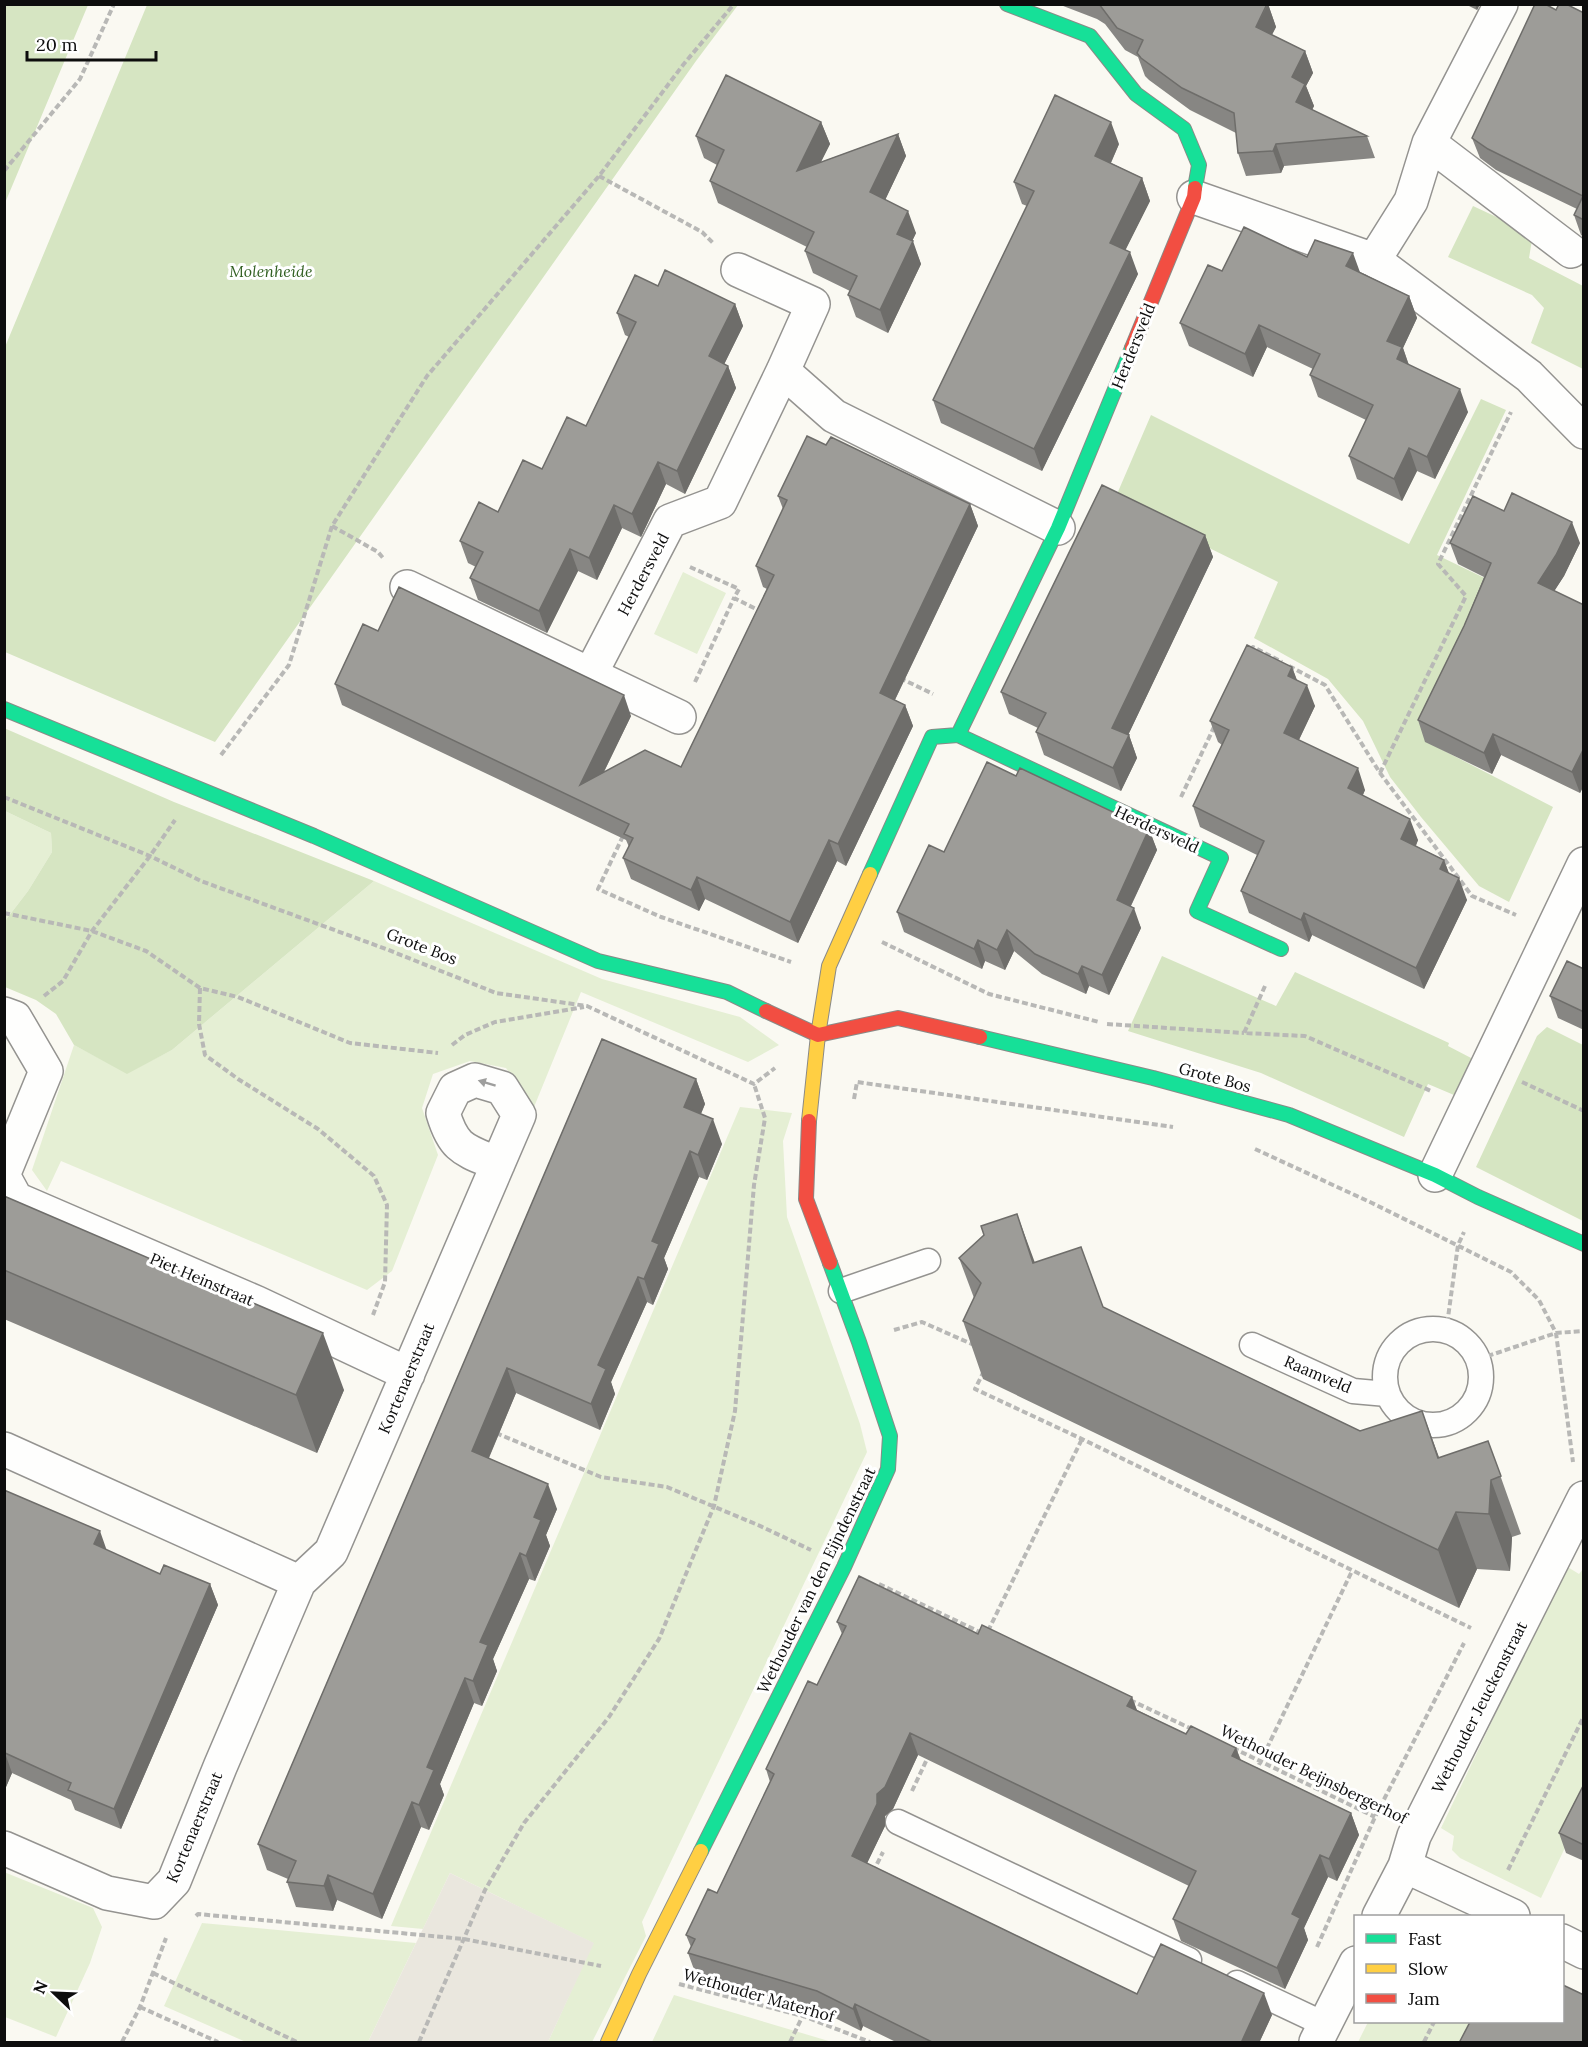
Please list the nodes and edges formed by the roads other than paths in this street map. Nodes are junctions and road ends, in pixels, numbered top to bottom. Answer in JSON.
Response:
{"nodes":[{"id":1,"x":1007,"y":4,"type":"edge"},
{"id":2,"x":1501,"y":4,"type":"edge"},
{"id":3,"x":1428,"y":143,"type":"junction"},
{"id":4,"x":1194,"y":197,"type":"junction"},
{"id":5,"x":1571,"y":251,"type":"dead end"},
{"id":6,"x":1374,"y":260,"type":"junction"},
{"id":7,"x":738,"y":270,"type":"road end"},
{"id":8,"x":783,"y":371,"type":"junction"},
{"id":9,"x":1584,"y":432,"type":"edge"},
{"id":10,"x":1058,"y":528,"type":"junction"},
{"id":11,"x":407,"y":587,"type":"road end"},
{"id":12,"x":590,"y":675,"type":"junction"},
{"id":13,"x":4,"y":709,"type":"edge"},
{"id":14,"x":679,"y":717,"type":"road end"},
{"id":15,"x":958,"y":735,"type":"junction"},
{"id":16,"x":1584,"y":864,"type":"edge"},
{"id":17,"x":1281,"y":949,"type":"road end"},
{"id":18,"x":10,"y":1016,"type":"edge"},
{"id":19,"x":818,"y":1035,"type":"junction"},
{"id":20,"x":498,"y":1164,"type":"dead end"},
{"id":21,"x":4,"y":1175,"type":"edge"},
{"id":22,"x":1435,"y":1175,"type":"junction"},
{"id":23,"x":1584,"y":1244,"type":"edge"},
{"id":24,"x":928,"y":1262,"type":"dead end"},
{"id":25,"x":841,"y":1291,"type":"junction"},
{"id":26,"x":1252,"y":1346,"type":"dead end"},
{"id":27,"x":408,"y":1374,"type":"junction"},
{"id":28,"x":1387,"y":1394,"type":"junction"},
{"id":29,"x":4,"y":1449,"type":"edge"},
{"id":30,"x":1579,"y":1497,"type":"edge"},
{"id":31,"x":299,"y":1582,"type":"junction"},
{"id":32,"x":898,"y":1822,"type":"road end"},
{"id":33,"x":4,"y":1848,"type":"edge"},
{"id":34,"x":1409,"y":1851,"type":"junction"},
{"id":35,"x":1502,"y":1911,"type":"edge"},
{"id":36,"x":1380,"y":1915,"type":"edge"},
{"id":37,"x":1564,"y":1942,"type":"edge"},
{"id":38,"x":1584,"y":1952,"type":"edge"},
{"id":39,"x":1354,"y":1967,"type":"edge"},
{"id":40,"x":1320,"y":2033,"type":"edge"},
{"id":41,"x":608,"y":2043,"type":"edge"}],
"edges":[{"from":1,"to":4,"type":"street","name":"Herdersveld"},
{"from":2,"to":3,"type":"street"},
{"from":3,"to":5,"type":"street"},
{"from":3,"to":6,"type":"street"},
{"from":4,"to":6,"type":"street"},
{"from":4,"to":10,"type":"street","name":"Herdersveld"},
{"from":6,"to":9,"type":"street"},
{"from":7,"to":8,"type":"street","name":"Herdersveld"},
{"from":8,"to":10,"type":"street"},
{"from":8,"to":12,"type":"street","name":"Herdersveld"},
{"from":10,"to":15,"type":"street","name":"Herdersveld"},
{"from":11,"to":12,"type":"street"},
{"from":12,"to":14,"type":"street"},
{"from":13,"to":19,"type":"street"},
{"from":15,"to":17,"type":"street","name":"Herdersveld"},
{"from":15,"to":19,"type":"street"},
{"from":16,"to":22,"type":"street"},
{"from":18,"to":21,"type":"street","name":"Piet Heinstraat"},
{"from":19,"to":22,"type":"street","name":"Grote Bos"},
{"from":19,"to":25,"type":"street","name":"Wethouder van den Eijndenstraat"},
{"from":20,"to":27,"type":"street","name":"Kortenaerstraat"},
{"from":21,"to":27,"type":"street","name":"Piet Heinstraat"},
{"from":22,"to":23,"type":"street","name":"Grote Bos"},
{"from":24,"to":25,"type":"lane"},
{"from":25,"to":41,"type":"street","name":"Wethouder van den Eijndenstraat"},
{"from":26,"to":28,"type":"lane","name":"Raamveld"},
{"from":27,"to":31,"type":"street","name":"Kortenaerstraat"},
{"from":28,"to":28,"type":"lane"},
{"from":29,"to":31,"type":"street"},
{"from":30,"to":34,"type":"street","name":"Wethouder Jeuckenstraat"},
{"from":31,"to":33,"type":"street","name":"Kortenaerstraat"},
{"from":32,"to":40,"type":"lane"},
{"from":34,"to":35,"type":"street"},
{"from":34,"to":36,"type":"street","name":"Wethouder Jeuckenstraat"},
{"from":37,"to":38,"type":"street"},
{"from":39,"to":40,"type":"street"}]}
